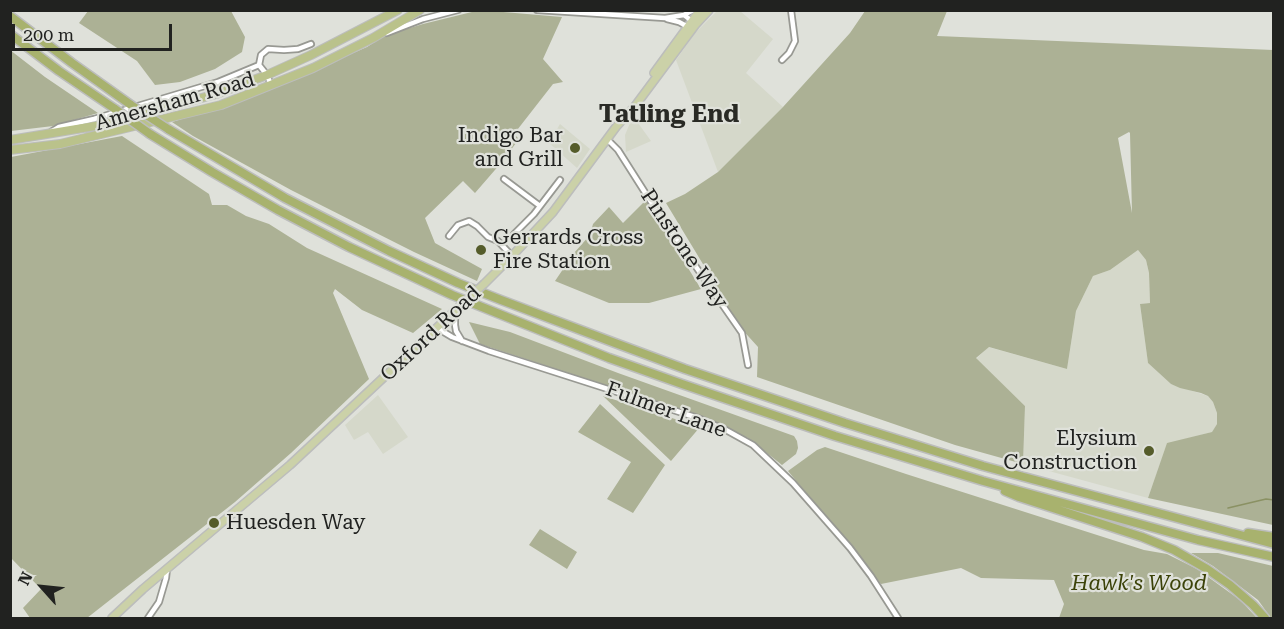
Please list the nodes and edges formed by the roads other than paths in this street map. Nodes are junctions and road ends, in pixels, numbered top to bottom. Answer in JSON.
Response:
{"nodes":[{"id":1,"x":398,"y":10,"type":"edge"},
{"id":2,"x":420,"y":10,"type":"edge"},
{"id":3,"x":459,"y":10,"type":"edge"},
{"id":4,"x":537,"y":10,"type":"edge"},
{"id":5,"x":693,"y":10,"type":"edge"},
{"id":6,"x":700,"y":10,"type":"edge"},
{"id":7,"x":709,"y":10,"type":"edge"},
{"id":8,"x":791,"y":10,"type":"edge"},
{"id":9,"x":684,"y":15,"type":"junction"},
{"id":10,"x":10,"y":16,"type":"edge"},
{"id":11,"x":665,"y":18,"type":"junction"},
{"id":12,"x":692,"y":25,"type":"junction"},
{"id":13,"x":10,"y":34,"type":"edge"},
{"id":14,"x":373,"y":38,"type":"junction"},
{"id":15,"x":311,"y":44,"type":"dead end"},
{"id":16,"x":782,"y":60,"type":"dead end"},
{"id":17,"x":259,"y":65,"type":"junction"},
{"id":18,"x":267,"y":75,"type":"junction"},
{"id":19,"x":271,"y":85,"type":"junction"},
{"id":20,"x":49,"y":134,"type":"junction"},
{"id":21,"x":608,"y":139,"type":"junction"},
{"id":22,"x":10,"y":140,"type":"edge"},
{"id":23,"x":10,"y":150,"type":"edge"},
{"id":24,"x":504,"y":178,"type":"dead end"},
{"id":25,"x":560,"y":180,"type":"dead end"},
{"id":26,"x":540,"y":206,"type":"junction"},
{"id":27,"x":534,"y":214,"type":"junction"},
{"id":28,"x":545,"y":222,"type":"junction"},
{"id":29,"x":514,"y":234,"type":"dead end"},
{"id":30,"x":449,"y":236,"type":"dead end"},
{"id":31,"x":512,"y":256,"type":"junction"},
{"id":32,"x":459,"y":307,"type":"junction"},
{"id":33,"x":437,"y":328,"type":"junction"},
{"id":34,"x":463,"y":342,"type":"junction"},
{"id":35,"x":748,"y":365,"type":"dead end"},
{"id":36,"x":983,"y":481,"type":"junction"},
{"id":37,"x":1226,"y":531,"type":"junction"},
{"id":38,"x":1274,"y":537,"type":"edge"},
{"id":39,"x":1274,"y":544,"type":"edge"},
{"id":40,"x":1274,"y":557,"type":"edge"},
{"id":41,"x":167,"y":569,"type":"junction"},
{"id":42,"x":112,"y":618,"type":"edge"},
{"id":43,"x":148,"y":618,"type":"edge"},
{"id":44,"x":898,"y":618,"type":"edge"},
{"id":45,"x":1265,"y":618,"type":"edge"}],
"edges":[{"from":1,"to":18,"type":"highway","name":"Amersham Road"},
{"from":2,"to":14,"type":"highway"},
{"from":3,"to":14,"type":"street"},
{"from":4,"to":11,"type":"street"},
{"from":5,"to":9,"type":"street"},
{"from":6,"to":12,"type":"main road"},
{"from":7,"to":12,"type":"main road","name":"Oxford Road"},
{"from":8,"to":16,"type":"street"},
{"from":9,"to":11,"type":"street"},
{"from":9,"to":12,"type":"street"},
{"from":10,"to":37,"type":"highway","bridge":true},
{"from":11,"to":12,"type":"street"},
{"from":12,"to":21,"type":"main road","name":"Oxford Road"},
{"from":13,"to":36,"type":"highway","bridge":true},
{"from":14,"to":19,"type":"highway"},
{"from":15,"to":17,"type":"street"},
{"from":17,"to":18,"type":"street"},
{"from":17,"to":20,"type":"street"},
{"from":18,"to":19,"type":"street"},
{"from":18,"to":20,"type":"highway","name":"Amersham Road"},
{"from":19,"to":23,"type":"highway"},
{"from":20,"to":22,"type":"highway","name":"Amersham Road"},
{"from":21,"to":28,"type":"main road","name":"Oxford Road"},
{"from":21,"to":35,"type":"street","name":"Pinstone Way"},
{"from":24,"to":26,"type":"street"},
{"from":25,"to":26,"type":"street"},
{"from":26,"to":27,"type":"street"},
{"from":27,"to":28,"type":"street"},
{"from":27,"to":29,"type":"street"},
{"from":28,"to":31,"type":"main road","name":"Oxford Road"},
{"from":30,"to":31,"type":"street"},
{"from":31,"to":32,"type":"main road","name":"Oxford Road","bridge":true},
{"from":32,"to":33,"type":"main road","name":"Oxford Road"},
{"from":32,"to":34,"type":"street"},
{"from":33,"to":34,"type":"street","name":"Fulmer Lane"},
{"from":33,"to":41,"type":"main road","name":"Oxford Road"},
{"from":34,"to":44,"type":"street","name":"Fulmer Lane"},
{"from":36,"to":40,"type":"highway"},
{"from":36,"to":45,"type":"highway"},
{"from":37,"to":38,"type":"highway"},
{"from":37,"to":39,"type":"highway"},
{"from":41,"to":42,"type":"main road","name":"Oxford Road"},
{"from":41,"to":43,"type":"street"}]}
